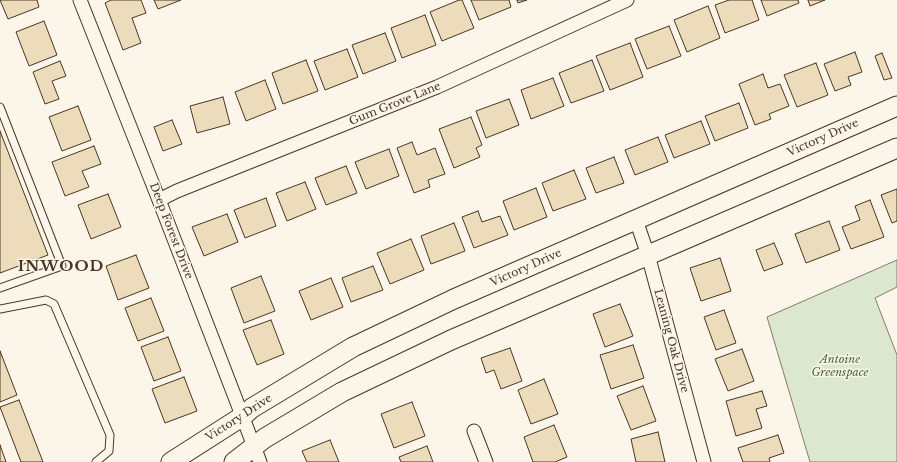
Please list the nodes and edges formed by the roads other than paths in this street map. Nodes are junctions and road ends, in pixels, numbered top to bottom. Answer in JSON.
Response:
{"nodes":[{"id":1,"x":80,"y":0,"type":"edge"},
{"id":2,"x":627,"y":0,"type":"edge"},
{"id":3,"x":897,"y":106,"type":"edge"},
{"id":4,"x":0,"y":107,"type":"edge"},
{"id":5,"x":897,"y":148,"type":"edge"},
{"id":6,"x":159,"y":200,"type":"junction"},
{"id":7,"x":636,"y":220,"type":"junction"},
{"id":8,"x":648,"y":255,"type":"junction"},
{"id":9,"x":0,"y":288,"type":"edge"},
{"id":10,"x":0,"y":309,"type":"edge"},
{"id":11,"x":243,"y":416,"type":"junction"},
{"id":12,"x":474,"y":431,"type":"dead end"},
{"id":13,"x":257,"y":455,"type":"edge"},
{"id":14,"x":96,"y":462,"type":"edge"},
{"id":15,"x":171,"y":462,"type":"edge"},
{"id":16,"x":234,"y":462,"type":"edge"},
{"id":17,"x":486,"y":462,"type":"edge"},
{"id":18,"x":704,"y":462,"type":"edge"}],
"edges":[{"from":1,"to":6,"type":"street","name":"Deep Forest Drive"},
{"from":2,"to":6,"type":"street","name":"Gum Grove Lane"},
{"from":3,"to":7,"type":"main road","name":"Victory Drive"},
{"from":4,"to":9,"type":"lane"},
{"from":5,"to":8,"type":"main road"},
{"from":6,"to":11,"type":"street","name":"Deep Forest Drive"},
{"from":7,"to":8,"type":"street","name":"Leaning Oak Drive"},
{"from":7,"to":11,"type":"main road","name":"Victory Drive"},
{"from":8,"to":13,"type":"main road"},
{"from":8,"to":18,"type":"street","name":"Leaning Oak Drive"},
{"from":10,"to":14,"type":"lane"},
{"from":11,"to":13,"type":"street","name":"Deep Forest Drive"},
{"from":11,"to":15,"type":"main road","name":"Victory Drive"},
{"from":12,"to":17,"type":"street"},
{"from":13,"to":16,"type":"main road"}]}
